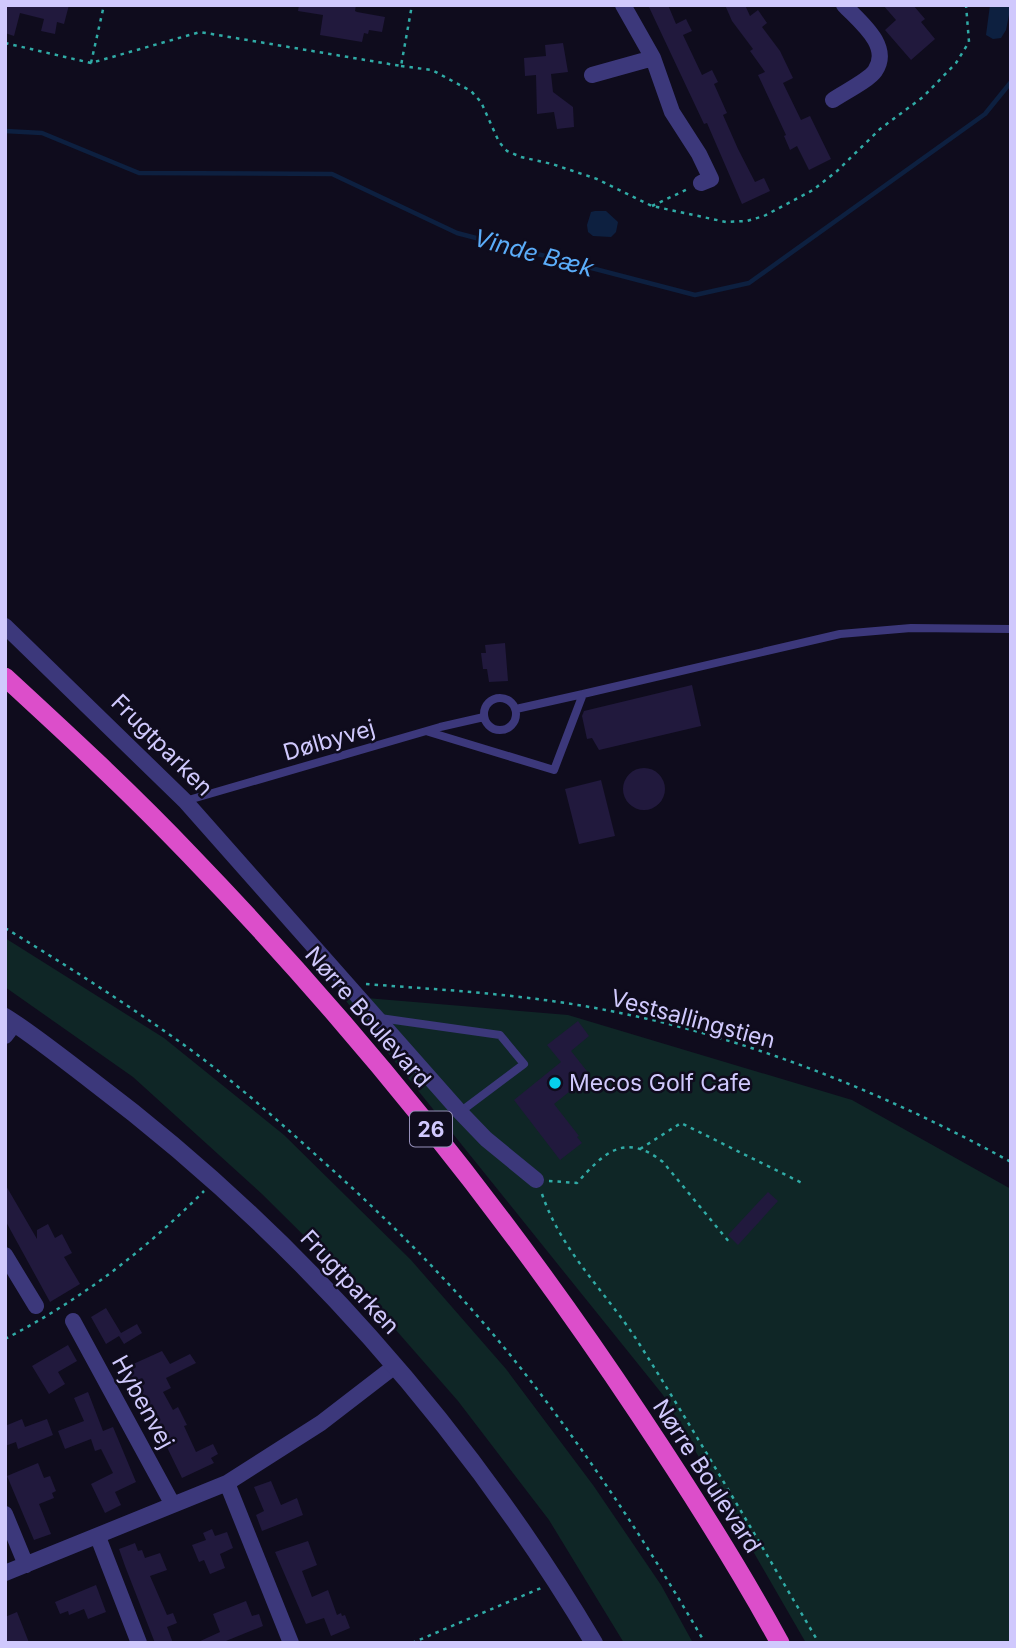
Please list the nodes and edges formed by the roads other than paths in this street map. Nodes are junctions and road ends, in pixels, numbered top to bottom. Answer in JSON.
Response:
{"nodes":[{"id":1,"x":624,"y":5,"type":"edge"},
{"id":2,"x":844,"y":5,"type":"edge"},
{"id":3,"x":653,"y":58,"type":"junction"},
{"id":4,"x":592,"y":75,"type":"dead end"},
{"id":5,"x":833,"y":100,"type":"dead end"},
{"id":6,"x":701,"y":183,"type":"road end"},
{"id":7,"x":5,"y":626,"type":"edge"},
{"id":8,"x":1011,"y":629,"type":"edge"},
{"id":9,"x":5,"y":677,"type":"edge"},
{"id":10,"x":583,"y":694,"type":"junction"},
{"id":11,"x":516,"y":709,"type":"junction"},
{"id":12,"x":484,"y":717,"type":"junction"},
{"id":13,"x":429,"y":732,"type":"junction"},
{"id":14,"x":185,"y":801,"type":"junction"},
{"id":15,"x":377,"y":1018,"type":"junction"},
{"id":16,"x":8,"y":1026,"type":"edge"},
{"id":17,"x":460,"y":1112,"type":"junction"},
{"id":18,"x":536,"y":1180,"type":"road end"},
{"id":19,"x":5,"y":1255,"type":"edge"},
{"id":20,"x":36,"y":1306,"type":"dead end"},
{"id":21,"x":73,"y":1321,"type":"dead end"},
{"id":22,"x":395,"y":1366,"type":"junction"},
{"id":23,"x":227,"y":1483,"type":"junction"},
{"id":24,"x":173,"y":1505,"type":"junction"},
{"id":25,"x":5,"y":1514,"type":"edge"},
{"id":26,"x":98,"y":1537,"type":"junction"},
{"id":27,"x":26,"y":1565,"type":"junction"},
{"id":28,"x":5,"y":1573,"type":"edge"},
{"id":29,"x":139,"y":1643,"type":"edge"},
{"id":30,"x":291,"y":1643,"type":"edge"},
{"id":31,"x":594,"y":1643,"type":"edge"},
{"id":32,"x":780,"y":1643,"type":"edge"}],
"edges":[{"from":1,"to":3,"type":"street"},
{"from":2,"to":5,"type":"street"},
{"from":3,"to":4,"type":"street"},
{"from":3,"to":6,"type":"street"},
{"from":7,"to":14,"type":"street","name":"Frugtparken"},
{"from":8,"to":10,"type":"lane"},
{"from":9,"to":32,"type":"highway","name":"Nørre Boulevard","number":"26"},
{"from":10,"to":11,"type":"lane"},
{"from":10,"to":13,"type":"lane"},
{"from":11,"to":12,"type":"lane"},
{"from":11,"to":12,"type":"lane"},
{"from":12,"to":13,"type":"lane","name":"Dølbyvej"},
{"from":13,"to":14,"type":"lane","name":"Dølbyvej"},
{"from":14,"to":15,"type":"street","name":"Frugtparken"},
{"from":15,"to":17,"type":"street","name":"Frugtparken"},
{"from":15,"to":17,"type":"lane"},
{"from":16,"to":22,"type":"street","name":"Frugtparken"},
{"from":17,"to":18,"type":"street","name":"Frugtparken"},
{"from":19,"to":20,"type":"street"},
{"from":21,"to":24,"type":"street","name":"Hybenvej"},
{"from":22,"to":23,"type":"street"},
{"from":22,"to":31,"type":"street","name":"Frugtparken"},
{"from":23,"to":24,"type":"street"},
{"from":23,"to":30,"type":"street"},
{"from":24,"to":26,"type":"street"},
{"from":25,"to":27,"type":"street"},
{"from":26,"to":27,"type":"street"},
{"from":26,"to":29,"type":"street"},
{"from":27,"to":28,"type":"street"}]}
